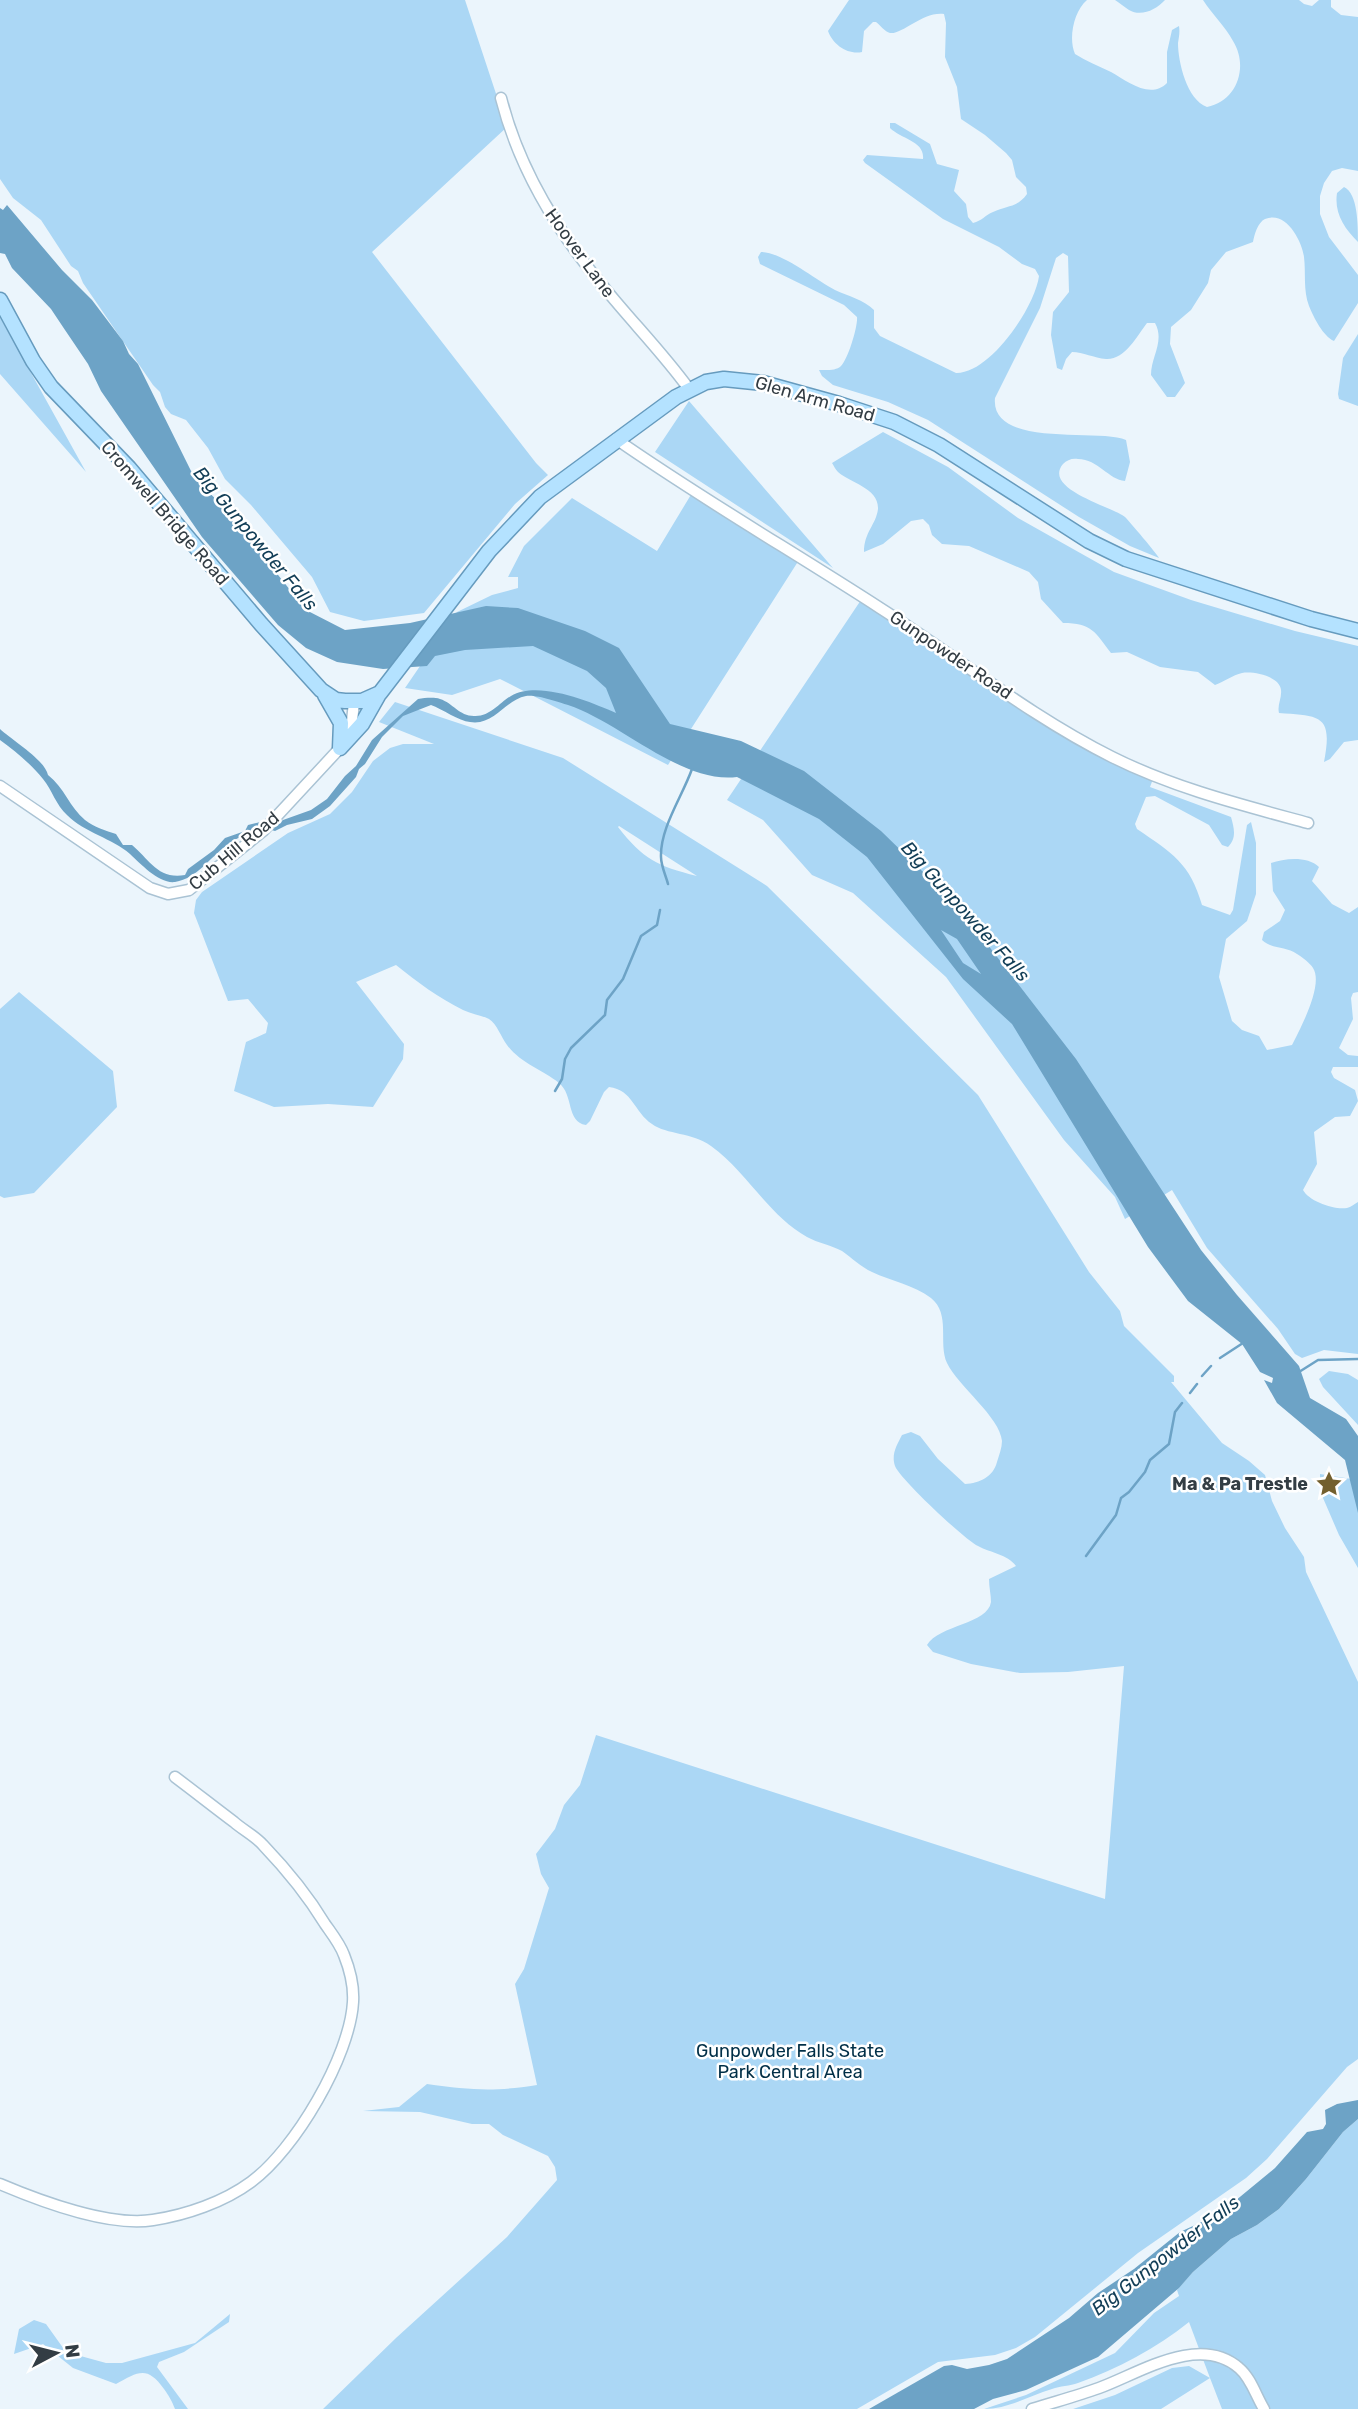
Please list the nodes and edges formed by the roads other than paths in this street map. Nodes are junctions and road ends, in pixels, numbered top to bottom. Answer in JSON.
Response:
{"nodes":[{"id":1,"x":501,"y":98,"type":"dead end"},
{"id":2,"x":0,"y":300,"type":"edge"},
{"id":3,"x":690,"y":389,"type":"junction"},
{"id":4,"x":616,"y":439,"type":"junction"},
{"id":5,"x":1358,"y":631,"type":"edge"},
{"id":6,"x":384,"y":687,"type":"junction"},
{"id":7,"x":321,"y":690,"type":"junction"},
{"id":8,"x":354,"y":702,"type":"junction"},
{"id":9,"x":340,"y":748,"type":"junction"},
{"id":10,"x":0,"y":786,"type":"edge"},
{"id":11,"x":1308,"y":823,"type":"dead end"},
{"id":12,"x":175,"y":1777,"type":"dead end"},
{"id":13,"x":0,"y":2184,"type":"edge"},
{"id":14,"x":1032,"y":2409,"type":"edge"},
{"id":15,"x":1264,"y":2409,"type":"edge"}],
"edges":[{"from":1,"to":3,"type":"street","name":"Hoover Lane"},
{"from":2,"to":7,"type":"main road","name":"Cromwell Bridge Road"},
{"from":3,"to":4,"type":"main road","name":"Glen Arm Road"},
{"from":3,"to":5,"type":"main road","name":"Glen Arm Road"},
{"from":4,"to":6,"type":"main road","name":"Glen Arm Road"},
{"from":4,"to":11,"type":"street","name":"Gunpowder Road"},
{"from":6,"to":8,"type":"main road"},
{"from":6,"to":9,"type":"main road","name":"Glen Arm Road"},
{"from":7,"to":8,"type":"main road","name":"Cromwell Bridge Road"},
{"from":7,"to":9,"type":"main road"},
{"from":8,"to":9,"type":"street","name":"Cub Hill Road"},
{"from":9,"to":10,"type":"street","name":"Cub Hill Road"},
{"from":12,"to":13,"type":"street"},
{"from":14,"to":15,"type":"street"}]}
